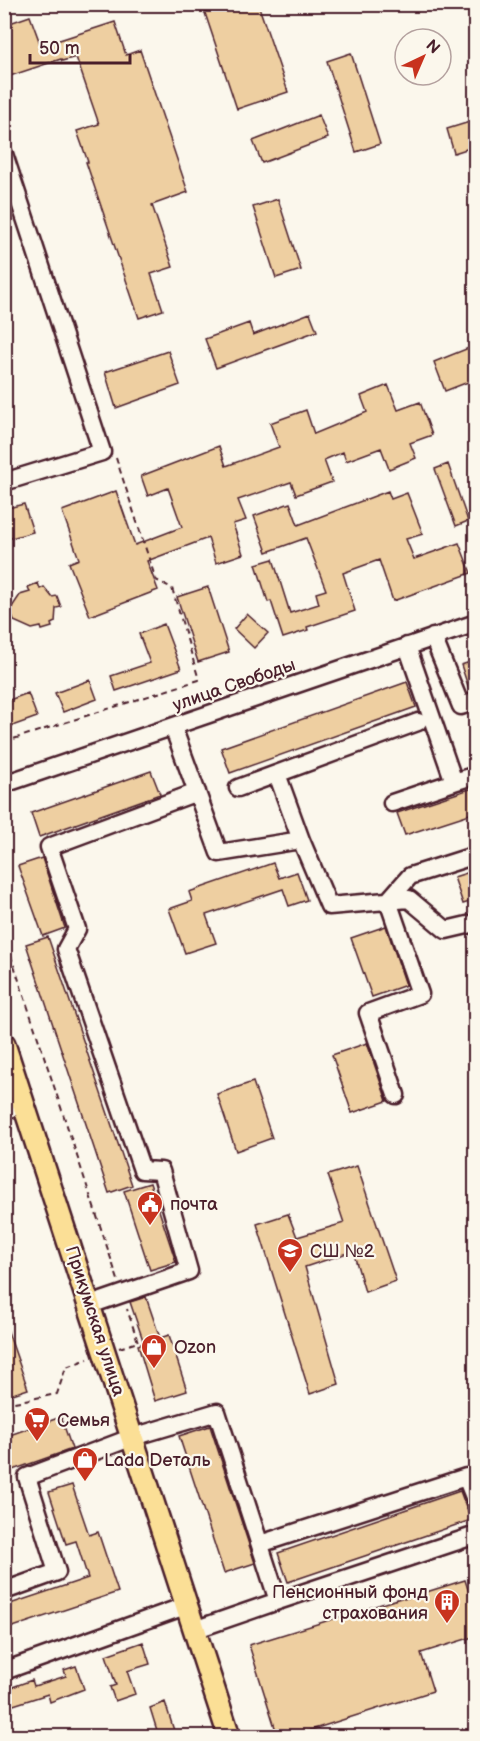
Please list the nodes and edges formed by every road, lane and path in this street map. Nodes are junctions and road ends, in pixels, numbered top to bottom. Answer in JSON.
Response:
{"nodes":[{"id":1,"x":4,"y":123,"type":"edge"},
{"id":2,"x":8,"y":150,"type":"edge"},
{"id":3,"x":116,"y":457,"type":"dead end"},
{"id":4,"x":4,"y":482,"type":"edge"},
{"id":5,"x":476,"y":622,"type":"edge"},
{"id":6,"x":433,"y":637,"type":"junction"},
{"id":7,"x":407,"y":646,"type":"junction"},
{"id":8,"x":476,"y":701,"type":"edge"},
{"id":9,"x":418,"y":722,"type":"dead end"},
{"id":10,"x":173,"y":727,"type":"junction"},
{"id":11,"x":4,"y":742,"type":"edge"},
{"id":12,"x":277,"y":774,"type":"junction"},
{"id":13,"x":476,"y":775,"type":"edge"},
{"id":14,"x":454,"y":782,"type":"junction"},
{"id":15,"x":4,"y":784,"type":"edge"},
{"id":16,"x":238,"y":788,"type":"dead end"},
{"id":17,"x":197,"y":792,"type":"junction"},
{"id":18,"x":392,"y":803,"type":"dead end"},
{"id":19,"x":301,"y":840,"type":"junction"},
{"id":20,"x":476,"y":855,"type":"edge"},
{"id":21,"x":388,"y":901,"type":"junction"},
{"id":22,"x":476,"y":923,"type":"edge"},
{"id":23,"x":4,"y":1044,"type":"edge"},
{"id":24,"x":396,"y":1095,"type":"dead end"},
{"id":25,"x":14,"y":1107,"type":"edge"},
{"id":26,"x":90,"y":1305,"type":"junction"},
{"id":27,"x":133,"y":1437,"type":"junction"},
{"id":28,"x":476,"y":1502,"type":"edge"},
{"id":29,"x":476,"y":1535,"type":"edge"},
{"id":30,"x":260,"y":1544,"type":"junction"},
{"id":31,"x":4,"y":1591,"type":"edge"},
{"id":32,"x":278,"y":1602,"type":"junction"},
{"id":33,"x":185,"y":1606,"type":"junction"},
{"id":34,"x":194,"y":1630,"type":"junction"},
{"id":35,"x":4,"y":1671,"type":"edge"},
{"id":36,"x":229,"y":1737,"type":"edge"}],
"edges":[{"from":1,"to":2,"type":"path"},
{"from":2,"to":4,"type":"street"},
{"from":3,"to":11,"type":"path"},
{"from":5,"to":6,"type":"street","name":"улица Свободы"},
{"from":6,"to":7,"type":"street","name":"улица Свободы"},
{"from":6,"to":8,"type":"street"},
{"from":7,"to":10,"type":"street","name":"улица Свободы"},
{"from":7,"to":14,"type":"street"},
{"from":9,"to":12,"type":"street"},
{"from":10,"to":15,"type":"street","name":"улица Свободы"},
{"from":10,"to":17,"type":"street"},
{"from":12,"to":16,"type":"street"},
{"from":12,"to":19,"type":"street"},
{"from":13,"to":14,"type":"street"},
{"from":14,"to":18,"type":"street"},
{"from":17,"to":19,"type":"street"},
{"from":17,"to":26,"type":"street"},
{"from":19,"to":21,"type":"street"},
{"from":20,"to":21,"type":"street"},
{"from":21,"to":22,"type":"street"},
{"from":21,"to":24,"type":"street"},
{"from":23,"to":25,"type":"main road","name":"Прикумская улица"},
{"from":25,"to":26,"type":"main road","name":"Прикумская улица"},
{"from":26,"to":27,"type":"main road","name":"Прикумская улица"},
{"from":27,"to":30,"type":"street"},
{"from":27,"to":31,"type":"street"},
{"from":27,"to":33,"type":"main road","name":"Прикумская улица"},
{"from":28,"to":30,"type":"street"},
{"from":29,"to":32,"type":"street"},
{"from":30,"to":32,"type":"street"},
{"from":32,"to":34,"type":"street"},
{"from":33,"to":34,"type":"main road","name":"Прикумская улица"},
{"from":33,"to":35,"type":"street"},
{"from":34,"to":36,"type":"main road","name":"Прикумская улица"}]}
